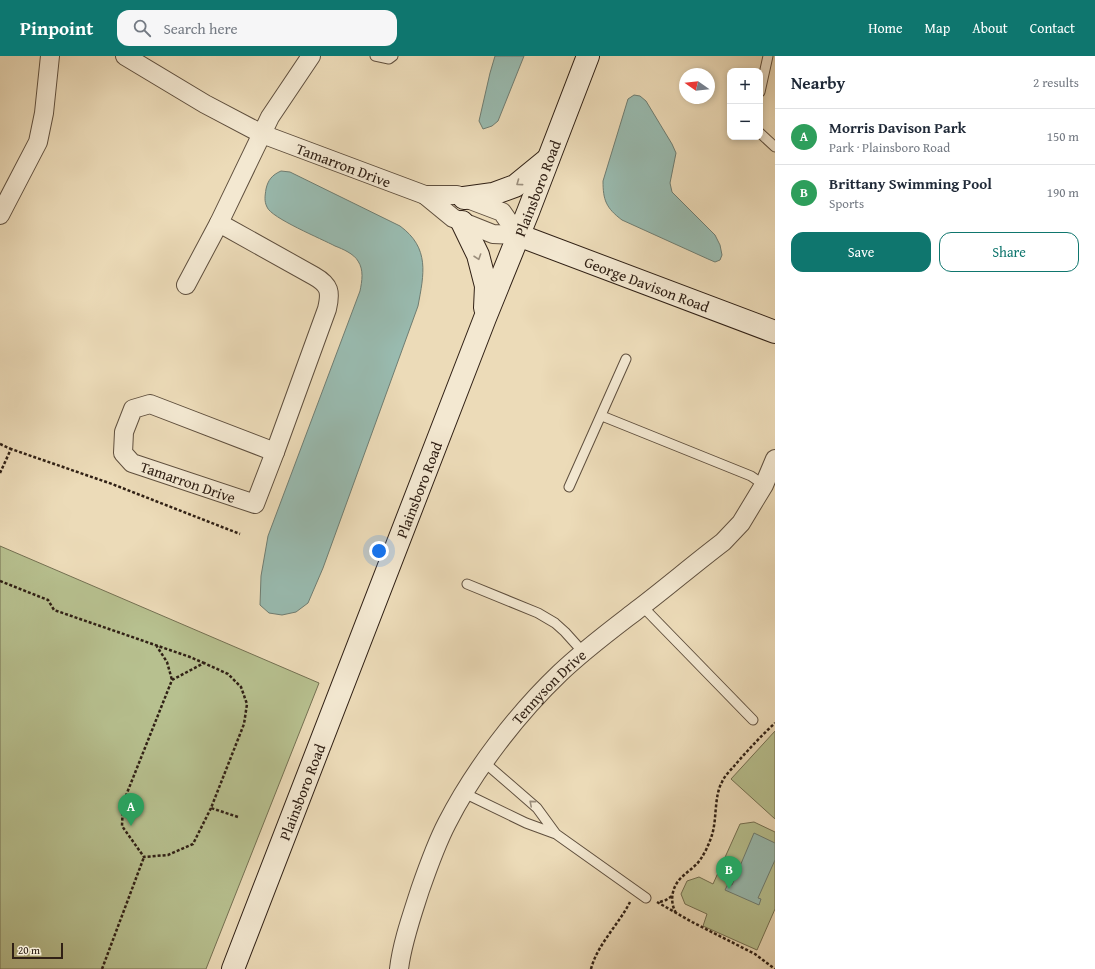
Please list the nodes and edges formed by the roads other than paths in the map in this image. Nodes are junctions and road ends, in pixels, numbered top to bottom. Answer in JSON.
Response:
{"nodes":[{"id":1,"x":50,"y":56,"type":"edge"},
{"id":2,"x":125,"y":56,"type":"edge"},
{"id":3,"x":311,"y":56,"type":"edge"},
{"id":4,"x":375,"y":56,"type":"edge"},
{"id":5,"x":393,"y":56,"type":"edge"},
{"id":6,"x":588,"y":56,"type":"edge"},
{"id":7,"x":768,"y":56,"type":"edge"},
{"id":8,"x":763,"y":78,"type":"edge"},
{"id":9,"x":262,"y":134,"type":"junction"},
{"id":10,"x":763,"y":136,"type":"edge"},
{"id":11,"x":775,"y":147,"type":"edge"},
{"id":12,"x":549,"y":158,"type":"junction"},
{"id":13,"x":426,"y":195,"type":"junction"},
{"id":14,"x":464,"y":198,"type":"junction"},
{"id":15,"x":0,"y":215,"type":"edge"},
{"id":16,"x":462,"y":222,"type":"junction"},
{"id":17,"x":219,"y":223,"type":"junction"},
{"id":18,"x":518,"y":235,"type":"junction"},
{"id":19,"x":186,"y":285,"type":"dead end"},
{"id":20,"x":485,"y":318,"type":"junction"},
{"id":21,"x":775,"y":332,"type":"edge"},
{"id":22,"x":626,"y":359,"type":"dead end"},
{"id":23,"x":602,"y":416,"type":"junction"},
{"id":24,"x":275,"y":452,"type":"junction"},
{"id":25,"x":775,"y":459,"type":"edge"},
{"id":26,"x":569,"y":487,"type":"dead end"},
{"id":27,"x":770,"y":489,"type":"edge"},
{"id":28,"x":467,"y":584,"type":"dead end"},
{"id":29,"x":642,"y":606,"type":"junction"},
{"id":30,"x":583,"y":652,"type":"junction"},
{"id":31,"x":753,"y":720,"type":"dead end"},
{"id":32,"x":484,"y":762,"type":"junction"},
{"id":33,"x":464,"y":792,"type":"junction"},
{"id":34,"x":556,"y":834,"type":"junction"},
{"id":35,"x":646,"y":898,"type":"road end"},
{"id":36,"x":233,"y":969,"type":"edge"},
{"id":37,"x":399,"y":969,"type":"edge"}],
"edges":[{"from":1,"to":15,"type":"street"},
{"from":2,"to":9,"type":"street","name":"Tamarron Drive"},
{"from":3,"to":9,"type":"street"},
{"from":4,"to":5,"type":"lane"},
{"from":6,"to":12,"type":"street","name":"Plainsboro Road"},
{"from":7,"to":8,"type":"lane"},
{"from":9,"to":13,"type":"street","name":"Tamarron Drive"},
{"from":9,"to":17,"type":"street"},
{"from":10,"to":11,"type":"lane"},
{"from":12,"to":14,"type":"street","one_way":true},
{"from":12,"to":18,"type":"street","name":"Plainsboro Road"},
{"from":13,"to":14,"type":"street","name":"Tamarron Drive"},
{"from":13,"to":16,"type":"street","name":"Tamarron Drive"},
{"from":14,"to":18,"type":"street","name":"Tamarron Drive"},
{"from":16,"to":18,"type":"street","name":"Tamarron Drive"},
{"from":16,"to":20,"type":"street","one_way":true},
{"from":17,"to":19,"type":"street"},
{"from":17,"to":24,"type":"street","name":"Tamarron Drive"},
{"from":18,"to":20,"type":"street","name":"Plainsboro Road"},
{"from":18,"to":21,"type":"street","name":"George Davison Road"},
{"from":20,"to":36,"type":"street","name":"Plainsboro Road"},
{"from":22,"to":23,"type":"lane"},
{"from":23,"to":26,"type":"lane"},
{"from":23,"to":27,"type":"lane"},
{"from":24,"to":24,"type":"street","name":"Tamarron Drive"},
{"from":25,"to":27,"type":"street","name":"Tennyson Drive"},
{"from":27,"to":29,"type":"street","name":"Tennyson Drive"},
{"from":28,"to":30,"type":"lane"},
{"from":29,"to":30,"type":"street","name":"Tennyson Drive"},
{"from":29,"to":31,"type":"lane"},
{"from":30,"to":32,"type":"street","name":"Tennyson Drive"},
{"from":32,"to":33,"type":"street","name":"Tennyson Drive"},
{"from":34,"to":32,"type":"lane","one_way":true},
{"from":33,"to":34,"type":"lane"},
{"from":33,"to":37,"type":"street","name":"Tennyson Drive"},
{"from":34,"to":35,"type":"lane"}]}
